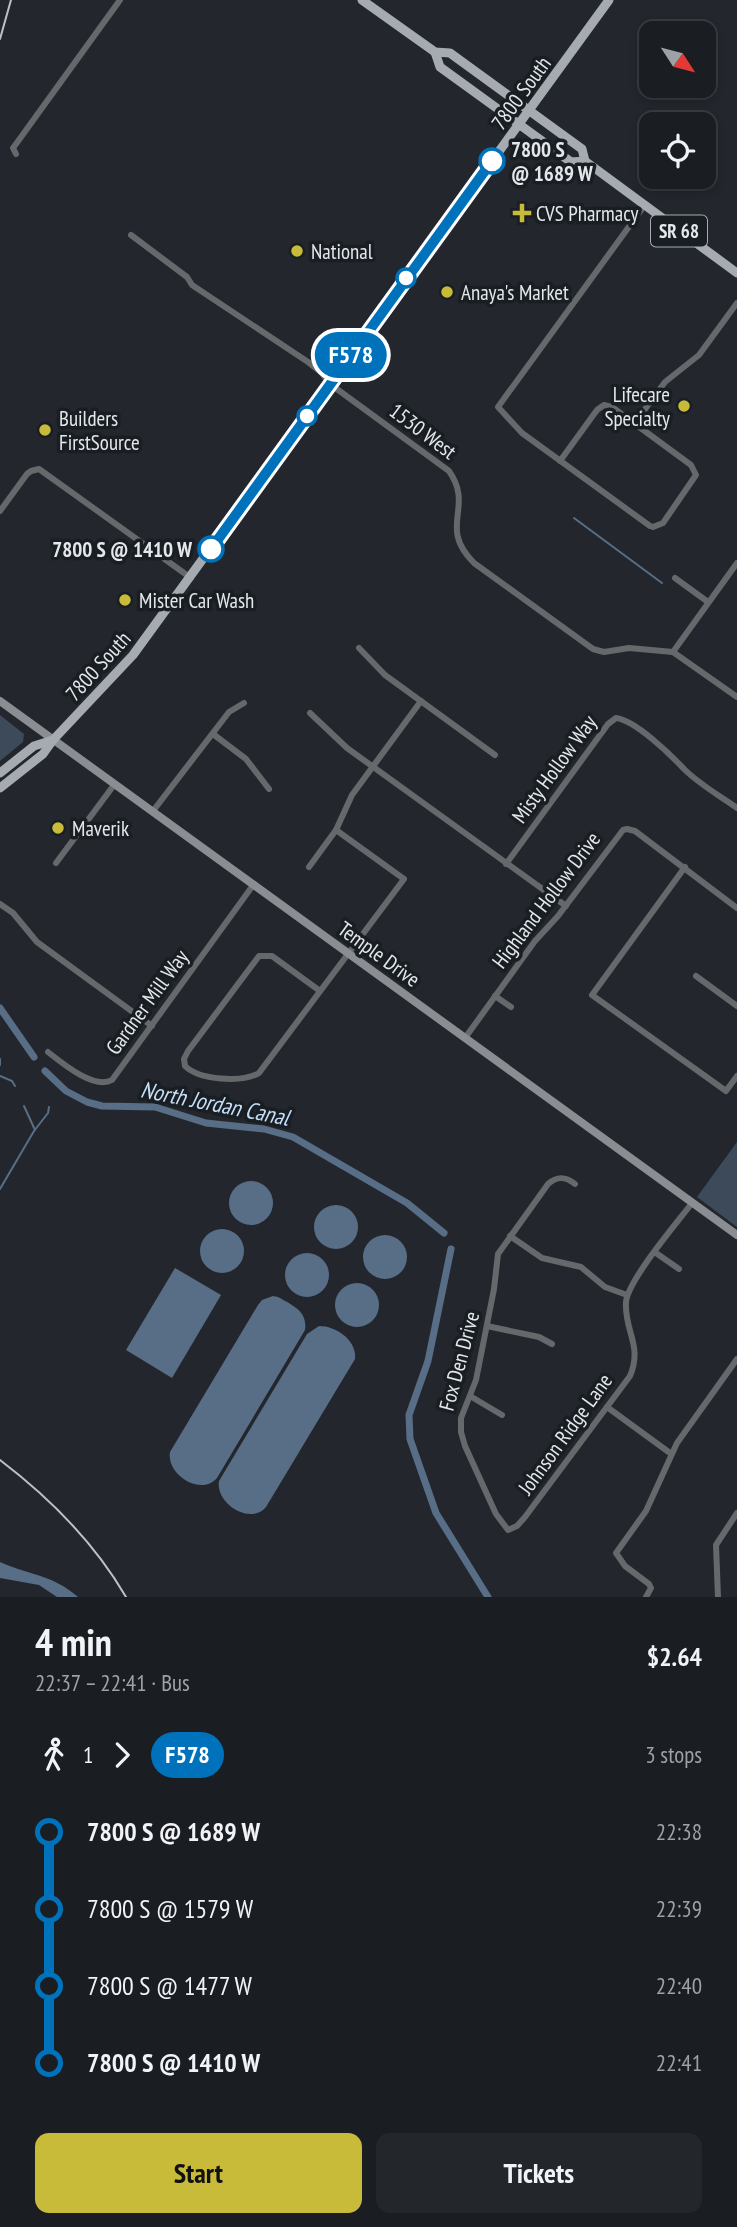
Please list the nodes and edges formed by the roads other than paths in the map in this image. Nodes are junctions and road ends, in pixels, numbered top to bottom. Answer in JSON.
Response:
{"nodes":[{"id":1,"x":120,"y":0,"type":"edge"},
{"id":2,"x":362,"y":0,"type":"edge"},
{"id":3,"x":609,"y":0,"type":"edge"},
{"id":4,"x":435,"y":52,"type":"junction"},
{"id":5,"x":529,"y":111,"type":"junction"},
{"id":6,"x":519,"y":124,"type":"junction"},
{"id":7,"x":16,"y":154,"type":"dead end"},
{"id":8,"x":585,"y":161,"type":"junction"},
{"id":9,"x":644,"y":206,"type":"junction"},
{"id":10,"x":131,"y":235,"type":"dead end"},
{"id":11,"x":737,"y":273,"type":"edge"},
{"id":12,"x":737,"y":303,"type":"edge"},
{"id":13,"x":331,"y":384,"type":"junction"},
{"id":14,"x":634,"y":424,"type":"junction"},
{"id":15,"x":560,"y":461,"type":"junction"},
{"id":16,"x":0,"y":511,"type":"edge"},
{"id":17,"x":737,"y":563,"type":"edge"},
{"id":18,"x":191,"y":578,"type":"junction"},
{"id":19,"x":675,"y":578,"type":"dead end"},
{"id":20,"x":709,"y":602,"type":"junction"},
{"id":21,"x":359,"y":648,"type":"dead end"},
{"id":22,"x":673,"y":652,"type":"junction"},
{"id":23,"x":737,"y":697,"type":"edge"},
{"id":24,"x":0,"y":701,"type":"edge"},
{"id":25,"x":421,"y":701,"type":"junction"},
{"id":26,"x":244,"y":703,"type":"dead end"},
{"id":27,"x":310,"y":713,"type":"dead end"},
{"id":28,"x":213,"y":734,"type":"junction"},
{"id":29,"x":53,"y":740,"type":"junction"},
{"id":30,"x":495,"y":755,"type":"dead end"},
{"id":31,"x":373,"y":767,"type":"junction"},
{"id":32,"x":0,"y":774,"type":"edge"},
{"id":33,"x":114,"y":785,"type":"junction"},
{"id":34,"x":0,"y":788,"type":"edge"},
{"id":35,"x":269,"y":789,"type":"dead end"},
{"id":36,"x":737,"y":808,"type":"edge"},
{"id":37,"x":153,"y":811,"type":"junction"},
{"id":38,"x":337,"y":830,"type":"junction"},
{"id":39,"x":56,"y":863,"type":"dead end"},
{"id":40,"x":506,"y":864,"type":"junction"},
{"id":41,"x":309,"y":867,"type":"dead end"},
{"id":42,"x":685,"y":867,"type":"junction"},
{"id":43,"x":254,"y":884,"type":"junction"},
{"id":44,"x":0,"y":904,"type":"edge"},
{"id":45,"x":566,"y":906,"type":"junction"},
{"id":46,"x":737,"y":908,"type":"edge"},
{"id":47,"x":348,"y":954,"type":"junction"},
{"id":48,"x":696,"y":976,"type":"dead end"},
{"id":49,"x":320,"y":991,"type":"junction"},
{"id":50,"x":495,"y":996,"type":"junction"},
{"id":51,"x":737,"y":1006,"type":"edge"},
{"id":52,"x":511,"y":1007,"type":"dead end"},
{"id":53,"x":152,"y":1026,"type":"junction"},
{"id":54,"x":464,"y":1038,"type":"junction"},
{"id":55,"x":48,"y":1052,"type":"dead end"},
{"id":56,"x":737,"y":1076,"type":"edge"},
{"id":57,"x":575,"y":1184,"type":"dead end"},
{"id":58,"x":692,"y":1203,"type":"junction"},
{"id":59,"x":737,"y":1235,"type":"edge"},
{"id":60,"x":510,"y":1236,"type":"junction"},
{"id":61,"x":656,"y":1252,"type":"junction"},
{"id":62,"x":679,"y":1269,"type":"dead end"},
{"id":63,"x":627,"y":1295,"type":"junction"},
{"id":64,"x":487,"y":1326,"type":"junction"},
{"id":65,"x":552,"y":1344,"type":"dead end"},
{"id":66,"x":737,"y":1359,"type":"edge"},
{"id":67,"x":470,"y":1396,"type":"junction"},
{"id":68,"x":607,"y":1407,"type":"junction"},
{"id":69,"x":502,"y":1415,"type":"dead end"},
{"id":70,"x":670,"y":1453,"type":"junction"},
{"id":71,"x":737,"y":1513,"type":"edge"},
{"id":72,"x":508,"y":1530,"type":"joint"},
{"id":73,"x":646,"y":1597,"type":"edge"},
{"id":74,"x":718,"y":1597,"type":"edge"}],
"edges":[{"from":1,"to":7,"type":"street"},
{"from":2,"to":4,"type":"main road","number":"SR 68"},
{"from":3,"to":5,"type":"main road","name":"7800 South"},
{"from":4,"to":5,"type":"main road","number":"SR 68"},
{"from":4,"to":6,"type":"main road","number":"SR 68"},
{"from":5,"to":6,"type":"main road","name":"7800 South"},
{"from":5,"to":8,"type":"main road","number":"SR 68"},
{"from":6,"to":8,"type":"main road","number":"SR 68"},
{"from":6,"to":13,"type":"main road","name":"7800 South"},
{"from":8,"to":9,"type":"main road","number":"SR 68"},
{"from":9,"to":11,"type":"main road","number":"SR 68"},
{"from":9,"to":15,"type":"street"},
{"from":10,"to":13,"type":"street","name":"1530 West"},
{"from":12,"to":14,"type":"street"},
{"from":13,"to":18,"type":"main road","name":"7800 South"},
{"from":13,"to":22,"type":"street","name":"1530 West"},
{"from":14,"to":15,"type":"street"},
{"from":14,"to":15,"type":"street"},
{"from":16,"to":18,"type":"street"},
{"from":17,"to":20,"type":"street"},
{"from":18,"to":29,"type":"main road","name":"7800 South"},
{"from":19,"to":20,"type":"street"},
{"from":20,"to":22,"type":"street"},
{"from":21,"to":25,"type":"street"},
{"from":22,"to":23,"type":"street"},
{"from":24,"to":29,"type":"street","name":"Temple Drive"},
{"from":25,"to":30,"type":"street"},
{"from":25,"to":31,"type":"street"},
{"from":26,"to":28,"type":"street"},
{"from":27,"to":31,"type":"street"},
{"from":28,"to":35,"type":"street"},
{"from":28,"to":37,"type":"street"},
{"from":29,"to":32,"type":"main road","name":"7800 South"},
{"from":29,"to":33,"type":"street","name":"Temple Drive"},
{"from":29,"to":34,"type":"main road","name":"7800 South"},
{"from":31,"to":38,"type":"street"},
{"from":31,"to":40,"type":"street"},
{"from":33,"to":37,"type":"street","name":"Temple Drive"},
{"from":33,"to":39,"type":"street"},
{"from":36,"to":40,"type":"street","name":"Misty Hollow Way"},
{"from":37,"to":43,"type":"street","name":"Temple Drive"},
{"from":38,"to":41,"type":"street"},
{"from":38,"to":47,"type":"street"},
{"from":40,"to":45,"type":"street"},
{"from":42,"to":45,"type":"street","name":"Highland Hollow Drive"},
{"from":42,"to":46,"type":"street","name":"Highland Hollow Drive"},
{"from":42,"to":56,"type":"street"},
{"from":43,"to":47,"type":"street","name":"Temple Drive"},
{"from":43,"to":53,"type":"street","name":"Gardner Mill Way"},
{"from":44,"to":53,"type":"street"},
{"from":45,"to":50,"type":"street","name":"Highland Hollow Drive"},
{"from":47,"to":49,"type":"street"},
{"from":47,"to":54,"type":"street","name":"Temple Drive"},
{"from":48,"to":51,"type":"street"},
{"from":49,"to":49,"type":"street"},
{"from":50,"to":52,"type":"street"},
{"from":50,"to":54,"type":"street","name":"Highland Hollow Drive"},
{"from":53,"to":55,"type":"street","name":"Gardner Mill Way"},
{"from":54,"to":58,"type":"street","name":"Temple Drive"},
{"from":57,"to":60,"type":"street","name":"Fox Den Drive"},
{"from":58,"to":59,"type":"street","name":"Temple Drive"},
{"from":58,"to":61,"type":"street"},
{"from":60,"to":63,"type":"street"},
{"from":60,"to":64,"type":"street","name":"Fox Den Drive"},
{"from":61,"to":62,"type":"street"},
{"from":61,"to":63,"type":"street"},
{"from":63,"to":68,"type":"street","name":"Johnson Ridge Lane"},
{"from":64,"to":65,"type":"street"},
{"from":64,"to":67,"type":"street","name":"Fox Den Drive"},
{"from":66,"to":70,"type":"street"},
{"from":67,"to":69,"type":"street"},
{"from":67,"to":72,"type":"street","name":"Fox Den Drive"},
{"from":68,"to":70,"type":"street"},
{"from":68,"to":72,"type":"street","name":"Johnson Ridge Lane"},
{"from":70,"to":73,"type":"street"},
{"from":71,"to":74,"type":"street"}]}
